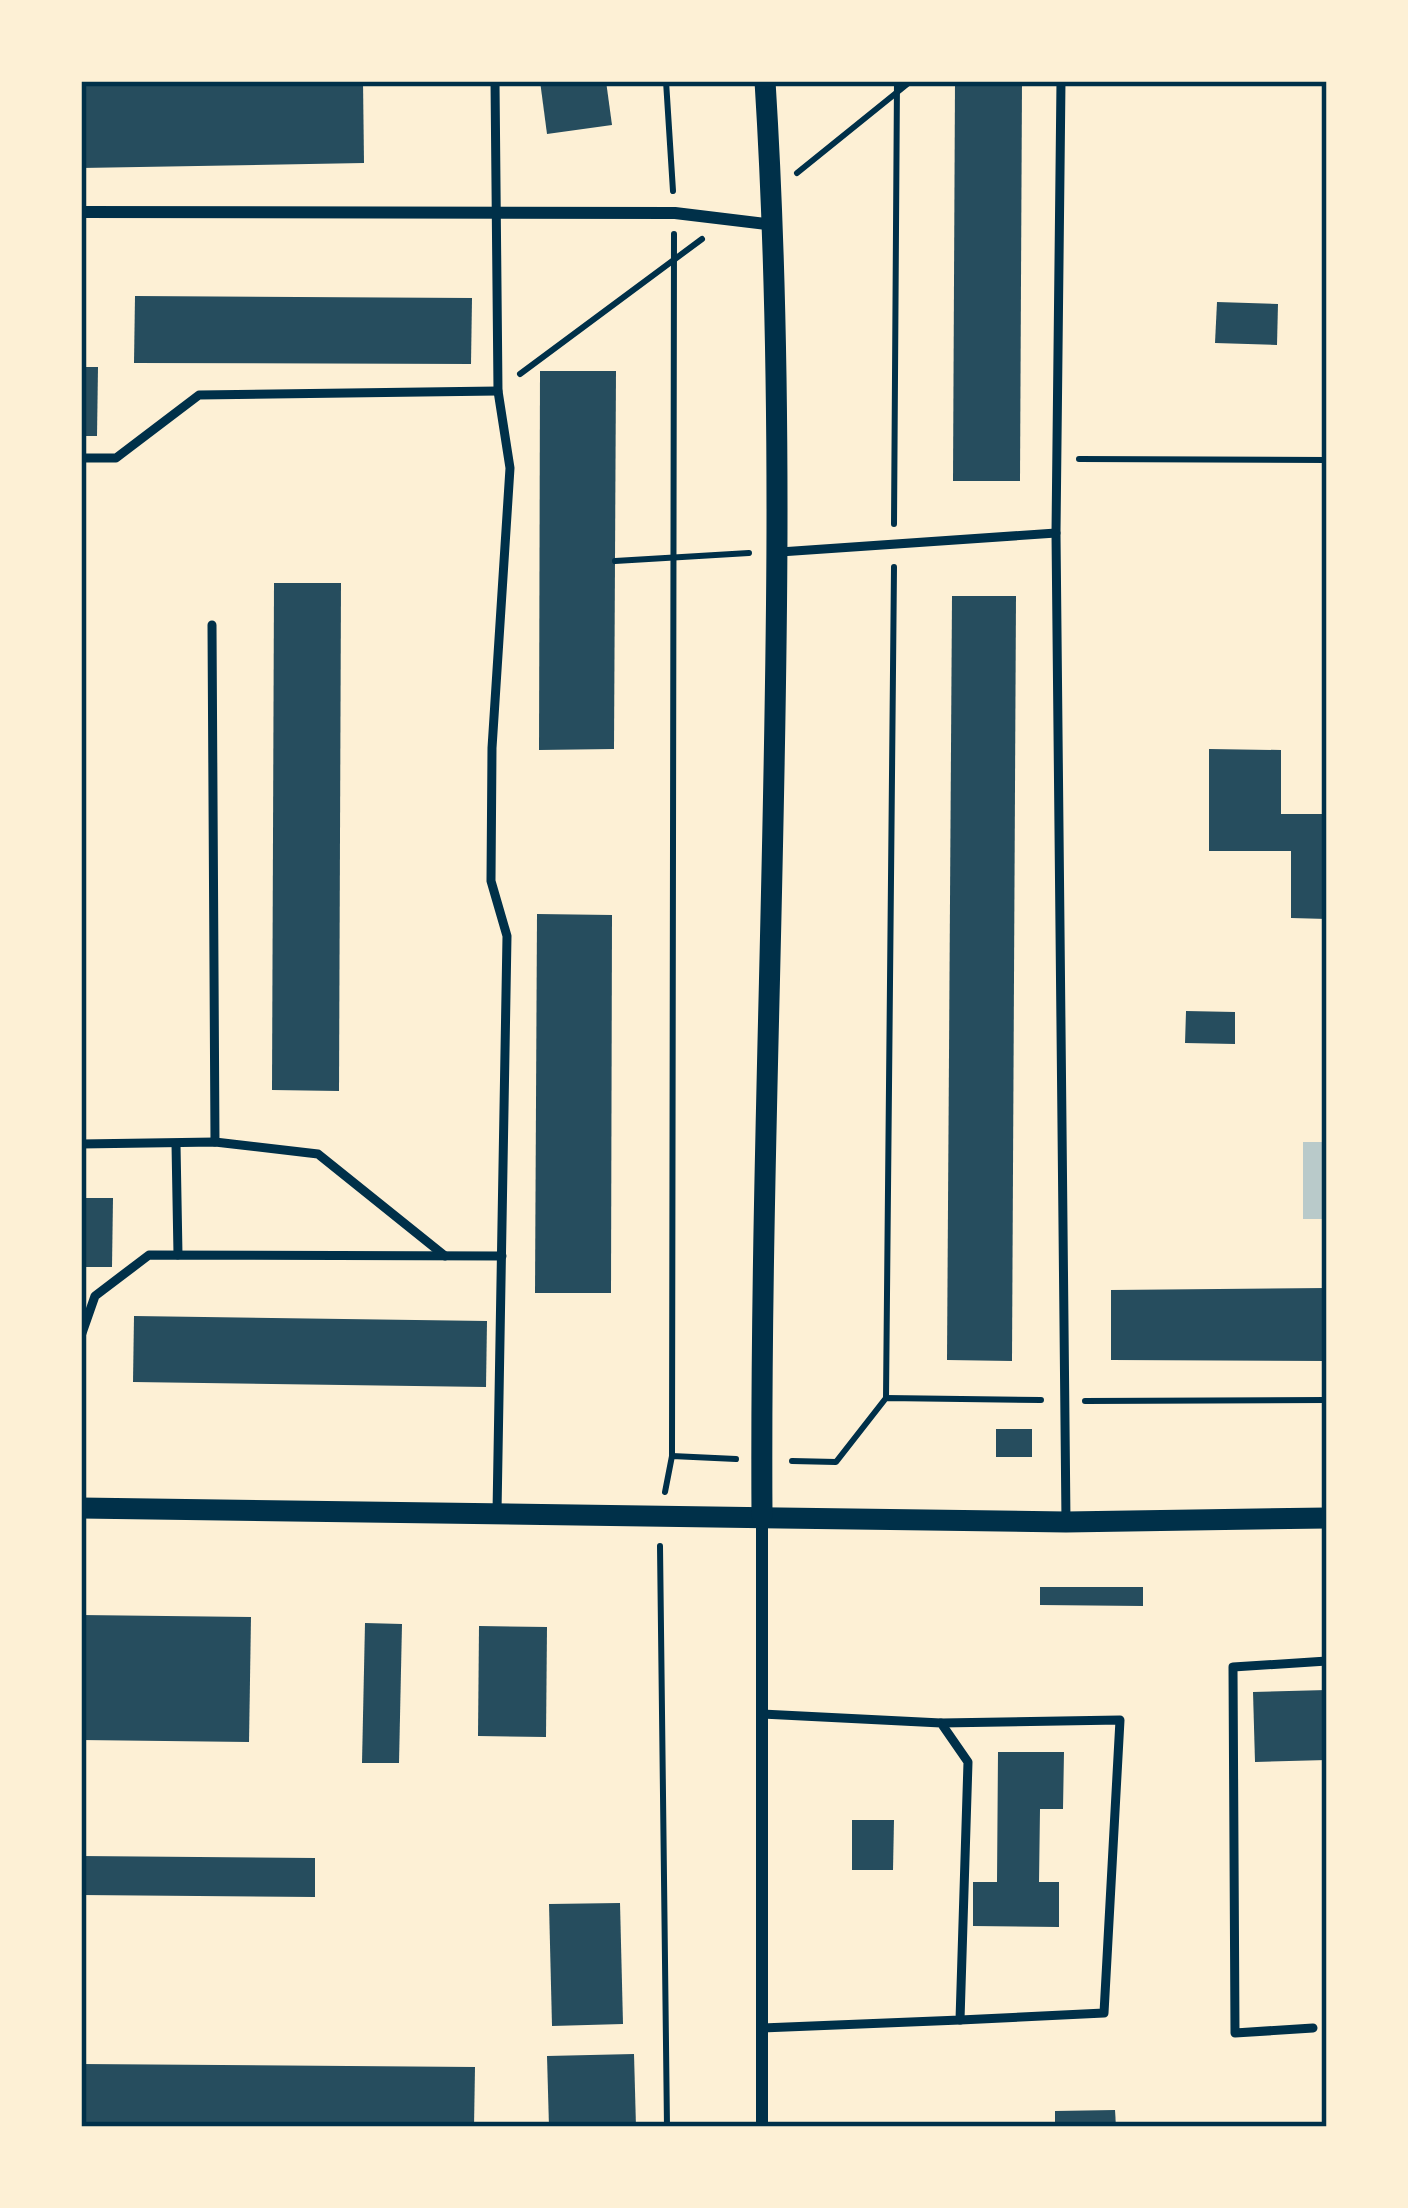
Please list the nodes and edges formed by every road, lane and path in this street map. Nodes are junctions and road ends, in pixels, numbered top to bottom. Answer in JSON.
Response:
{"nodes":[{"id":1,"x":495,"y":81,"type":"edge"},
{"id":2,"x":666,"y":81,"type":"edge"},
{"id":3,"x":765,"y":81,"type":"edge"},
{"id":4,"x":897,"y":81,"type":"edge"},
{"id":5,"x":1060,"y":81,"type":"edge"},
{"id":6,"x":81,"y":212,"type":"edge"},
{"id":7,"x":497,"y":213,"type":"junction"},
{"id":8,"x":675,"y":213,"type":"junction"},
{"id":9,"x":774,"y":225,"type":"junction"},
{"id":10,"x":498,"y":391,"type":"junction"},
{"id":11,"x":81,"y":458,"type":"edge"},
{"id":12,"x":1057,"y":459,"type":"junction"},
{"id":13,"x":1327,"y":460,"type":"edge"},
{"id":14,"x":1056,"y":532,"type":"junction"},
{"id":15,"x":894,"y":544,"type":"junction"},
{"id":16,"x":779,"y":552,"type":"junction"},
{"id":17,"x":672,"y":557,"type":"junction"},
{"id":18,"x":615,"y":561,"type":"dead end"},
{"id":19,"x":212,"y":626,"type":"dead end"},
{"id":20,"x":215,"y":1142,"type":"junction"},
{"id":21,"x":81,"y":1144,"type":"edge"},
{"id":22,"x":176,"y":1144,"type":"junction"},
{"id":23,"x":178,"y":1256,"type":"junction"},
{"id":24,"x":445,"y":1256,"type":"junction"},
{"id":25,"x":502,"y":1256,"type":"junction"},
{"id":26,"x":81,"y":1295,"type":"edge"},
{"id":27,"x":95,"y":1296,"type":"junction"},
{"id":28,"x":81,"y":1336,"type":"edge"},
{"id":29,"x":886,"y":1398,"type":"junction"},
{"id":30,"x":1327,"y":1400,"type":"edge"},
{"id":31,"x":1062,"y":1401,"type":"junction"},
{"id":32,"x":672,"y":1456,"type":"junction"},
{"id":33,"x":761,"y":1461,"type":"junction"},
{"id":34,"x":81,"y":1508,"type":"edge"},
{"id":35,"x":497,"y":1514,"type":"junction"},
{"id":36,"x":660,"y":1515,"type":"junction"},
{"id":37,"x":762,"y":1516,"type":"junction"},
{"id":38,"x":1327,"y":1518,"type":"edge"},
{"id":39,"x":1066,"y":1522,"type":"junction"},
{"id":40,"x":1327,"y":1660,"type":"edge"},
{"id":41,"x":762,"y":1714,"type":"junction"},
{"id":42,"x":941,"y":1723,"type":"junction"},
{"id":43,"x":960,"y":2020,"type":"junction"},
{"id":44,"x":762,"y":2028,"type":"junction"},
{"id":45,"x":1312,"y":2028,"type":"dead end"},
{"id":46,"x":668,"y":2127,"type":"edge"},
{"id":47,"x":762,"y":2127,"type":"edge"}],
"edges":[{"from":1,"to":7,"type":"lane"},
{"from":2,"to":8,"type":"path"},
{"from":3,"to":9,"type":"street"},
{"from":4,"to":15,"type":"path"},
{"from":5,"to":12,"type":"lane"},
{"from":6,"to":7,"type":"street"},
{"from":7,"to":8,"type":"street"},
{"from":7,"to":10,"type":"lane"},
{"from":8,"to":9,"type":"street"},
{"from":8,"to":17,"type":"path"},
{"from":9,"to":16,"type":"street"},
{"from":10,"to":11,"type":"lane"},
{"from":10,"to":25,"type":"lane"},
{"from":12,"to":13,"type":"path"},
{"from":12,"to":14,"type":"lane"},
{"from":14,"to":15,"type":"lane"},
{"from":14,"to":31,"type":"lane"},
{"from":15,"to":16,"type":"lane"},
{"from":15,"to":29,"type":"path"},
{"from":16,"to":17,"type":"path"},
{"from":16,"to":33,"type":"street"},
{"from":17,"to":18,"type":"path"},
{"from":17,"to":32,"type":"path"},
{"from":19,"to":20,"type":"lane"},
{"from":20,"to":22,"type":"lane"},
{"from":20,"to":24,"type":"lane"},
{"from":21,"to":22,"type":"lane"},
{"from":22,"to":23,"type":"lane"},
{"from":23,"to":24,"type":"lane"},
{"from":23,"to":27,"type":"lane"},
{"from":24,"to":25,"type":"lane"},
{"from":25,"to":35,"type":"lane"},
{"from":26,"to":27,"type":"lane"},
{"from":27,"to":28,"type":"lane"},
{"from":29,"to":31,"type":"path"},
{"from":29,"to":33,"type":"path"},
{"from":30,"to":31,"type":"path"},
{"from":31,"to":39,"type":"lane"},
{"from":32,"to":33,"type":"path"},
{"from":32,"to":36,"type":"path"},
{"from":33,"to":37,"type":"street"},
{"from":34,"to":35,"type":"street"},
{"from":35,"to":36,"type":"street"},
{"from":36,"to":37,"type":"street"},
{"from":36,"to":46,"type":"path"},
{"from":37,"to":39,"type":"street"},
{"from":37,"to":41,"type":"street"},
{"from":38,"to":39,"type":"street"},
{"from":40,"to":45,"type":"lane"},
{"from":41,"to":42,"type":"lane"},
{"from":41,"to":44,"type":"street"},
{"from":42,"to":43,"type":"lane"},
{"from":42,"to":43,"type":"lane"},
{"from":43,"to":44,"type":"lane"},
{"from":44,"to":47,"type":"street"}]}
